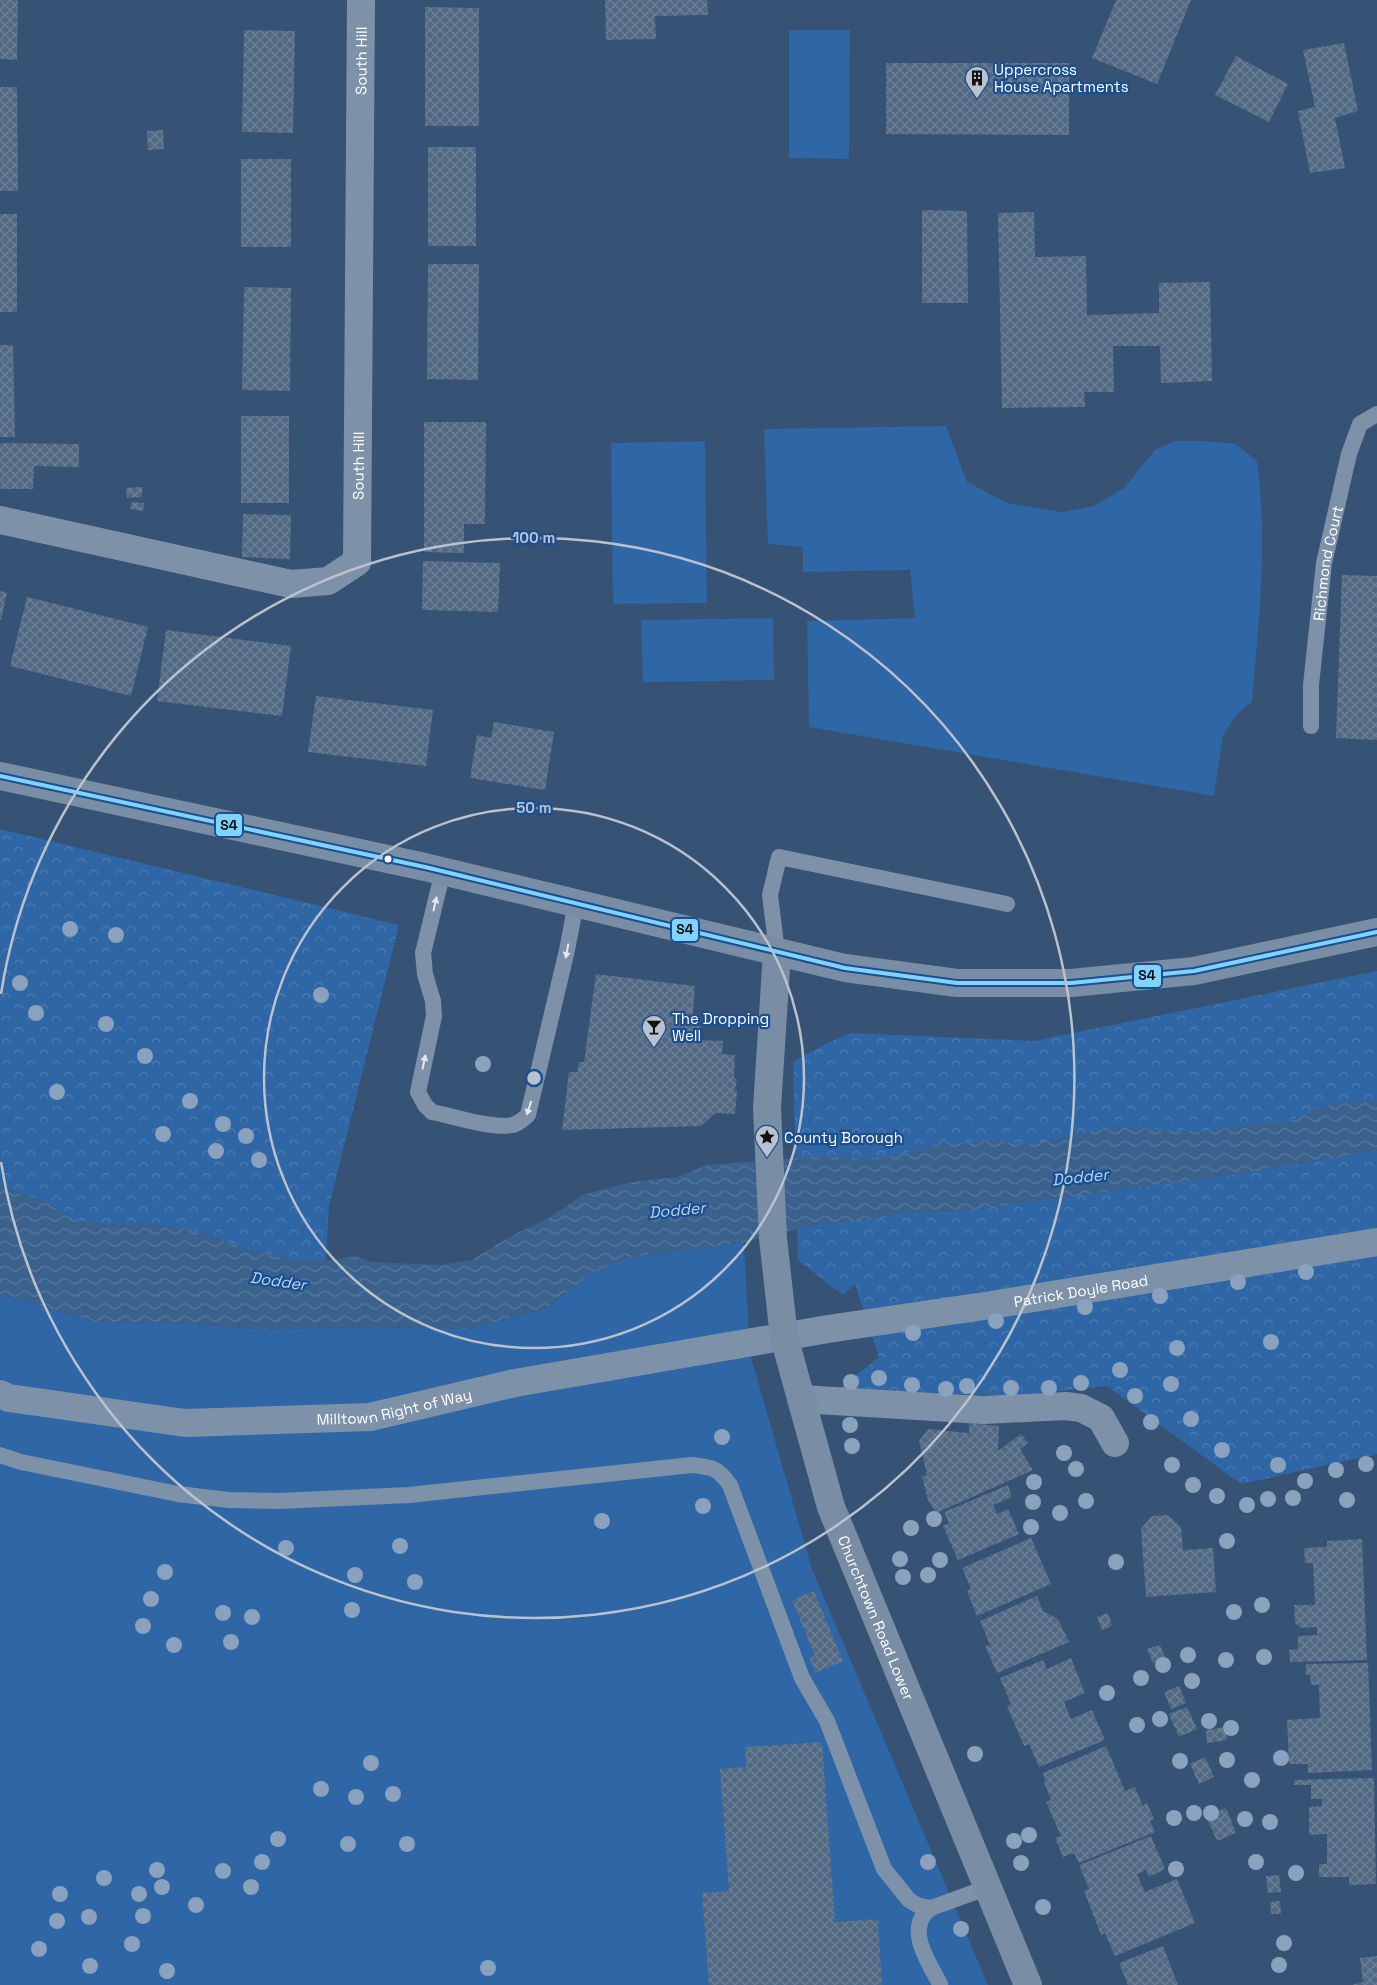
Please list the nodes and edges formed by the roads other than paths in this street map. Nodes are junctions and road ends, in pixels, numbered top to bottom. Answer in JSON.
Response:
{"nodes":[{"id":1,"x":361,"y":0,"type":"edge"},
{"id":2,"x":1377,"y":414,"type":"edge"},
{"id":3,"x":0,"y":520,"type":"edge"},
{"id":4,"x":1311,"y":726,"type":"dead end"},
{"id":5,"x":0,"y":776,"type":"edge"},
{"id":6,"x":443,"y":871,"type":"junction"},
{"id":7,"x":576,"y":903,"type":"junction"},
{"id":8,"x":1007,"y":904,"type":"dead end"},
{"id":9,"x":1377,"y":932,"type":"edge"},
{"id":10,"x":777,"y":952,"type":"junction"},
{"id":11,"x":1377,"y":1242,"type":"edge"},
{"id":12,"x":784,"y":1337,"type":"junction"},
{"id":13,"x":0,"y":1394,"type":"edge"},
{"id":14,"x":801,"y":1399,"type":"junction"},
{"id":15,"x":1115,"y":1442,"type":"dead end"},
{"id":16,"x":0,"y":1455,"type":"edge"},
{"id":17,"x":989,"y":1887,"type":"junction"},
{"id":18,"x":931,"y":1908,"type":"junction"},
{"id":19,"x":940,"y":1984,"type":"dead end"},
{"id":20,"x":1028,"y":1985,"type":"edge"}],
"edges":[{"from":1,"to":3,"type":"street","name":"South Hill"},
{"from":2,"to":4,"type":"lane","name":"Richmond Court"},
{"from":5,"to":6,"type":"main road"},
{"from":6,"to":7,"type":"main road"},
{"from":7,"to":6,"type":"lane","one_way":true},
{"from":7,"to":10,"type":"main road"},
{"from":8,"to":10,"type":"lane"},
{"from":9,"to":10,"type":"main road"},
{"from":10,"to":12,"type":"main road","name":"Churchtown Road Lower"},
{"from":11,"to":12,"type":"street","name":"Patrick Doyle Road"},
{"from":12,"to":13,"type":"street","name":"Milltown Right of Way"},
{"from":12,"to":14,"type":"main road","name":"Churchtown Road Lower"},
{"from":14,"to":15,"type":"street"},
{"from":14,"to":17,"type":"main road","name":"Churchtown Road Lower"},
{"from":16,"to":18,"type":"lane"},
{"from":17,"to":18,"type":"lane"},
{"from":17,"to":20,"type":"main road","name":"Churchtown Road Lower"},
{"from":18,"to":19,"type":"lane"}]}
